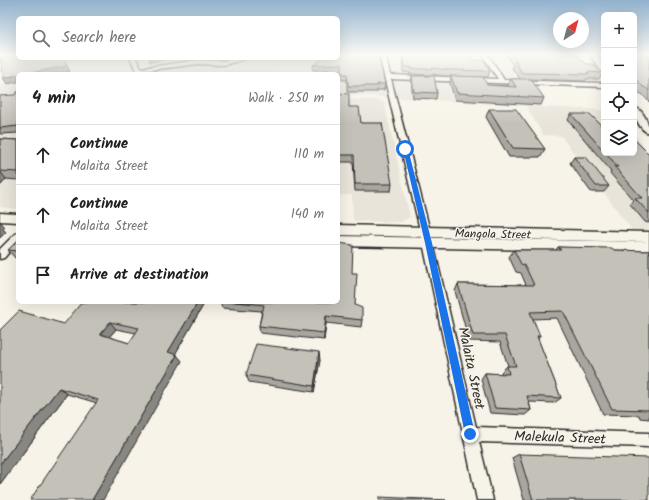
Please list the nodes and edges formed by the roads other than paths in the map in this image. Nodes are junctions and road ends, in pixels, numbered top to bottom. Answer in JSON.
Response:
{"nodes":[{"id":1,"x":388,"y":77,"type":"edge"},
{"id":2,"x":398,"y":77,"type":"edge"},
{"id":3,"x":500,"y":77,"type":"edge"},
{"id":4,"x":502,"y":81,"type":"junction"},
{"id":5,"x":601,"y":85,"type":"edge"},
{"id":6,"x":637,"y":114,"type":"edge"},
{"id":7,"x":649,"y":130,"type":"edge"},
{"id":8,"x":0,"y":217,"type":"edge"},
{"id":9,"x":16,"y":218,"type":"edge"},
{"id":10,"x":340,"y":230,"type":"edge"},
{"id":11,"x":427,"y":237,"type":"junction"},
{"id":12,"x":649,"y":237,"type":"edge"},
{"id":13,"x":16,"y":238,"type":"edge"},
{"id":14,"x":340,"y":241,"type":"edge"},
{"id":15,"x":649,"y":247,"type":"edge"},
{"id":16,"x":0,"y":255,"type":"edge"},
{"id":17,"x":470,"y":434,"type":"junction"},
{"id":18,"x":649,"y":440,"type":"edge"},
{"id":19,"x":485,"y":500,"type":"edge"}],
"edges":[{"from":1,"to":11,"type":"street","name":"Malaita Street"},
{"from":2,"to":4,"type":"street"},
{"from":3,"to":4,"type":"street"},
{"from":4,"to":5,"type":"street"},
{"from":6,"to":7,"type":"main road"},
{"from":8,"to":9,"type":"main road"},
{"from":10,"to":11,"type":"main road","name":"Mangola Street"},
{"from":11,"to":12,"type":"main road","name":"Mangola Street"},
{"from":11,"to":14,"type":"main road","name":"Mangola Street"},
{"from":11,"to":15,"type":"main road","name":"Mangola Street"},
{"from":11,"to":17,"type":"street","name":"Malaita Street"},
{"from":13,"to":16,"type":"street"},
{"from":17,"to":18,"type":"street","name":"Malekula Street"},
{"from":17,"to":19,"type":"street","name":"Malaita Street"}]}
